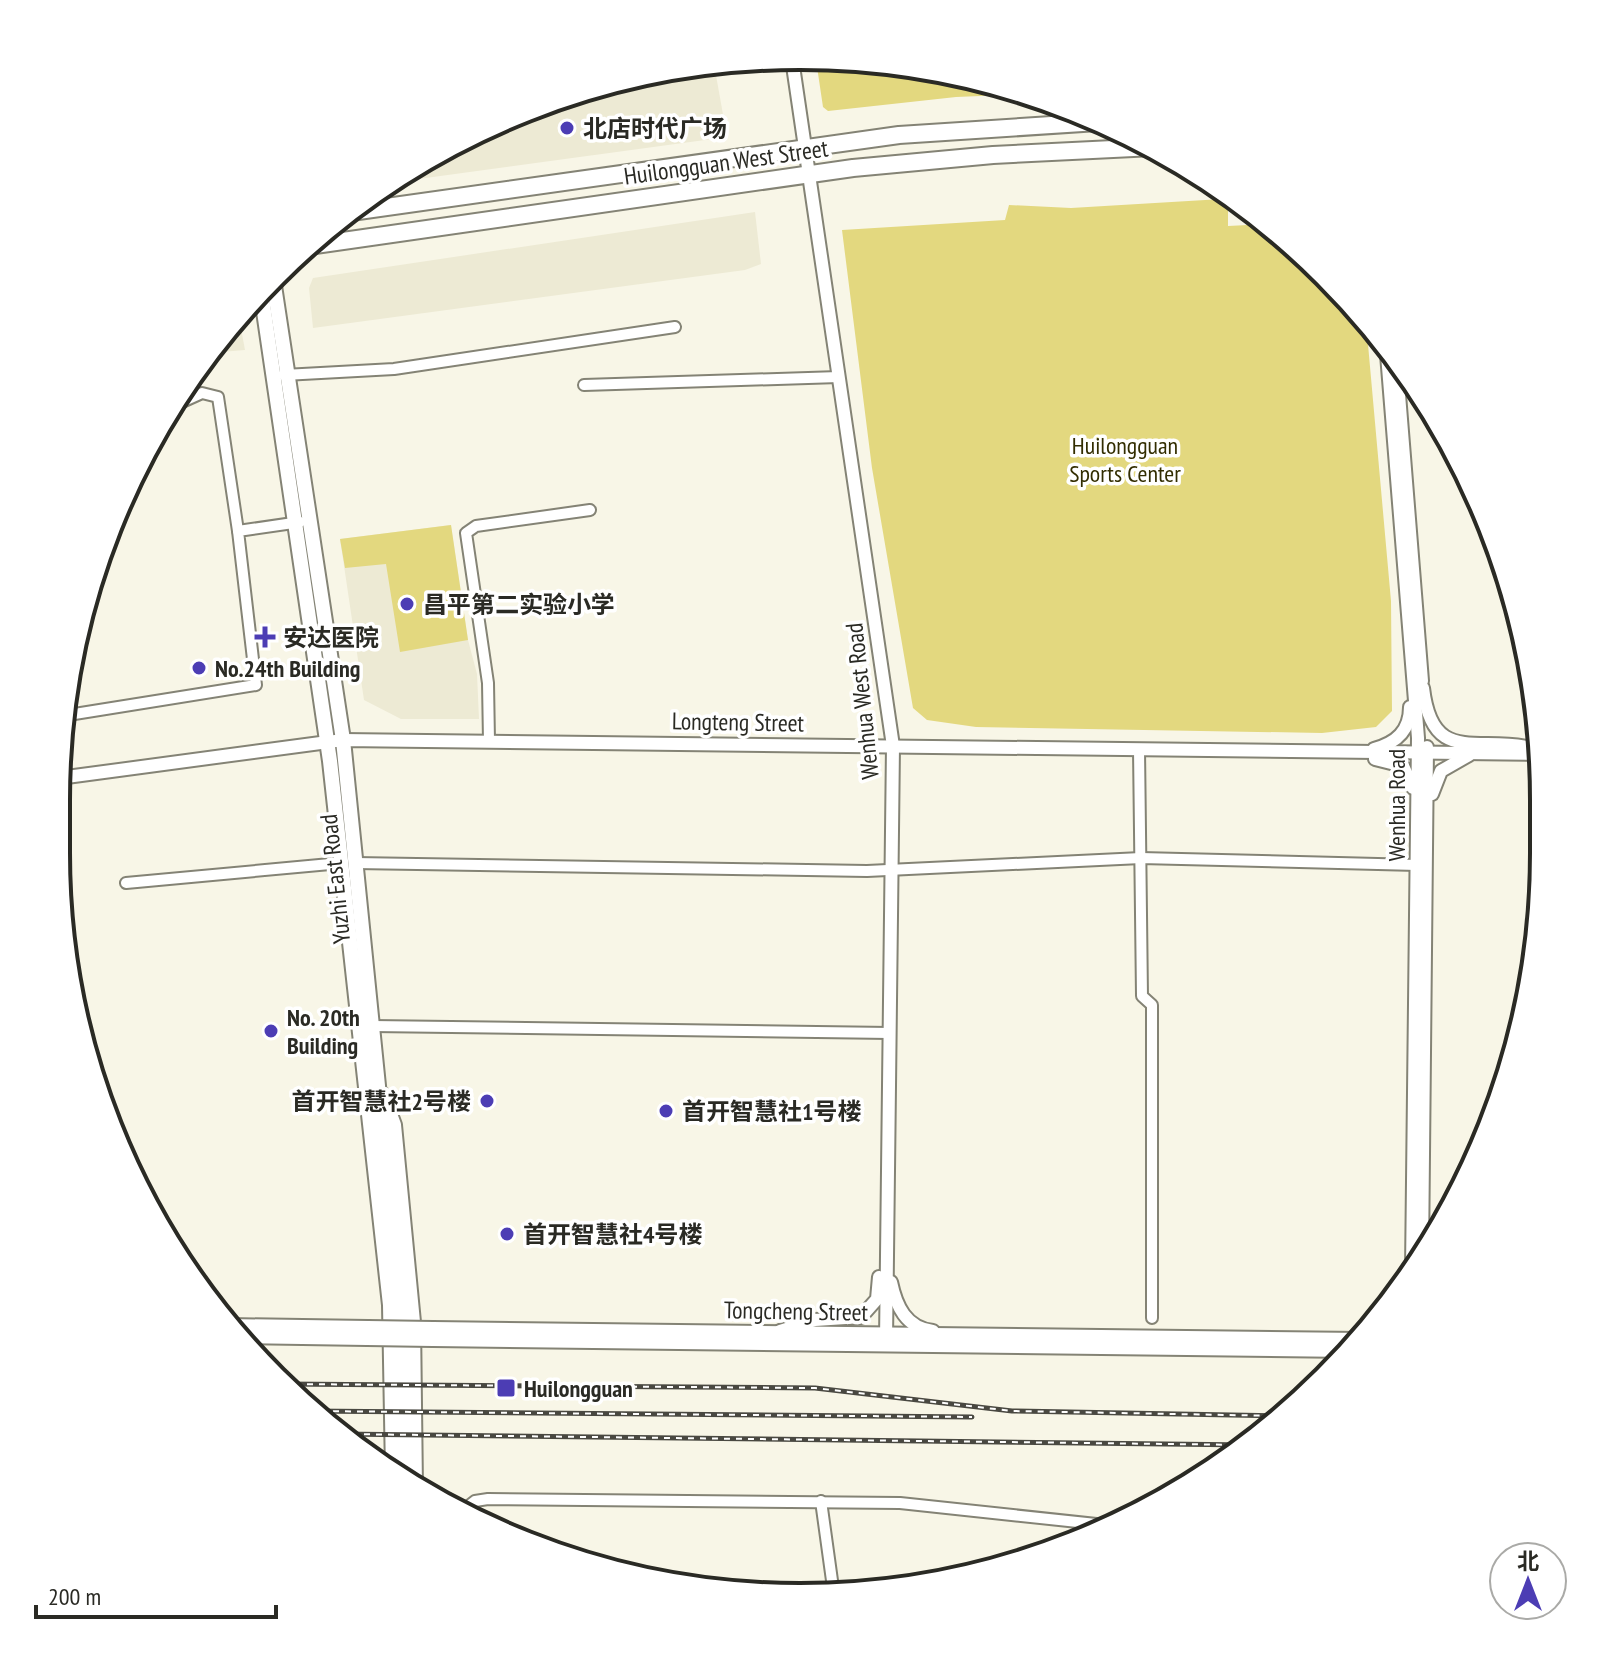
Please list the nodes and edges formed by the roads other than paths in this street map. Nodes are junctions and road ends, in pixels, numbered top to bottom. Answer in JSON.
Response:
{"nodes":[{"id":1,"x":794,"y":70,"type":"edge"},
{"id":2,"x":1072,"y":123,"type":"edge"},
{"id":3,"x":1129,"y":148,"type":"edge"},
{"id":4,"x":805,"y":149,"type":"junction"},
{"id":5,"x":809,"y":175,"type":"junction"},
{"id":6,"x":372,"y":209,"type":"edge"},
{"id":7,"x":328,"y":243,"type":"edge"},
{"id":8,"x":274,"y":294,"type":"edge"},
{"id":9,"x":264,"y":305,"type":"edge"},
{"id":10,"x":675,"y":327,"type":"dead end"},
{"id":11,"x":1388,"y":368,"type":"edge"},
{"id":12,"x":281,"y":375,"type":"junction"},
{"id":13,"x":839,"y":377,"type":"junction"},
{"id":14,"x":1398,"y":382,"type":"edge"},
{"id":15,"x":584,"y":385,"type":"dead end"},
{"id":16,"x":190,"y":398,"type":"edge"},
{"id":17,"x":590,"y":510,"type":"dead end"},
{"id":18,"x":303,"y":522,"type":"junction"},
{"id":19,"x":238,"y":531,"type":"junction"},
{"id":20,"x":1409,"y":628,"type":"junction"},
{"id":21,"x":1423,"y":688,"type":"junction"},
{"id":22,"x":75,"y":714,"type":"edge"},
{"id":23,"x":335,"y":740,"type":"junction"},
{"id":24,"x":489,"y":741,"type":"junction"},
{"id":25,"x":893,"y":746,"type":"junction"},
{"id":26,"x":1528,"y":748,"type":"edge"},
{"id":27,"x":1139,"y":749,"type":"junction"},
{"id":28,"x":1313,"y":751,"type":"junction"},
{"id":29,"x":1337,"y":751,"type":"junction"},
{"id":30,"x":1423,"y":752,"type":"junction"},
{"id":31,"x":1528,"y":752,"type":"edge"},
{"id":32,"x":1496,"y":753,"type":"junction"},
{"id":33,"x":71,"y":776,"type":"edge"},
{"id":34,"x":1141,"y":858,"type":"junction"},
{"id":35,"x":348,"y":863,"type":"junction"},
{"id":36,"x":1422,"y":865,"type":"junction"},
{"id":37,"x":893,"y":870,"type":"junction"},
{"id":38,"x":126,"y":883,"type":"dead end"},
{"id":39,"x":372,"y":1026,"type":"junction"},
{"id":40,"x":890,"y":1033,"type":"junction"},
{"id":41,"x":371,"y":1079,"type":"junction"},
{"id":42,"x":1413,"y":1218,"type":"junction"},
{"id":43,"x":888,"y":1226,"type":"junction"},
{"id":44,"x":1422,"y":1234,"type":"edge"},
{"id":45,"x":1412,"y":1250,"type":"edge"},
{"id":46,"x":887,"y":1254,"type":"junction"},
{"id":47,"x":1409,"y":1255,"type":"edge"},
{"id":48,"x":1152,"y":1318,"type":"dead end"},
{"id":49,"x":245,"y":1327,"type":"edge"},
{"id":50,"x":368,"y":1333,"type":"junction"},
{"id":51,"x":767,"y":1333,"type":"junction"},
{"id":52,"x":433,"y":1334,"type":"junction"},
{"id":53,"x":253,"y":1336,"type":"edge"},
{"id":54,"x":1015,"y":1336,"type":"junction"},
{"id":55,"x":1345,"y":1338,"type":"edge"},
{"id":56,"x":886,"y":1339,"type":"junction"},
{"id":57,"x":1334,"y":1350,"type":"edge"},
{"id":58,"x":384,"y":1453,"type":"edge"},
{"id":59,"x":393,"y":1459,"type":"edge"},
{"id":60,"x":403,"y":1465,"type":"edge"},
{"id":61,"x":415,"y":1473,"type":"edge"},
{"id":62,"x":821,"y":1501,"type":"junction"},
{"id":63,"x":471,"y":1504,"type":"edge"},
{"id":64,"x":1089,"y":1523,"type":"edge"},
{"id":65,"x":832,"y":1582,"type":"edge"}],
"edges":[{"from":1,"to":4,"type":"street","name":"Wenhua West Road"},
{"from":2,"to":4,"type":"main road","name":"Huilongguan West Street"},
{"from":3,"to":5,"type":"main road","name":"Huilongguan West Street"},
{"from":4,"to":5,"type":"street","name":"Wenhua West Road"},
{"from":4,"to":6,"type":"main road","name":"Huilongguan West Street"},
{"from":5,"to":7,"type":"main road","name":"Huilongguan West Street"},
{"from":5,"to":13,"type":"street","name":"Wenhua West Road"},
{"from":8,"to":12,"type":"main road","name":"Yuzhi East Road"},
{"from":9,"to":12,"type":"main road","name":"Yuzhi East Road"},
{"from":10,"to":12,"type":"street"},
{"from":11,"to":20,"type":"street","name":"Wenhua Road"},
{"from":12,"to":18,"type":"main road","name":"Yuzhi East Road"},
{"from":13,"to":15,"type":"street"},
{"from":13,"to":25,"type":"street","name":"Wenhua West Road"},
{"from":14,"to":21,"type":"street","name":"Wenhua Road"},
{"from":16,"to":19,"type":"street"},
{"from":17,"to":24,"type":"street"},
{"from":18,"to":19,"type":"street"},
{"from":18,"to":23,"type":"main road","name":"Yuzhi East Road"},
{"from":19,"to":22,"type":"street"},
{"from":20,"to":29,"type":"street"},
{"from":20,"to":30,"type":"street","name":"Wenhua Road"},
{"from":21,"to":26,"type":"street"},
{"from":21,"to":30,"type":"street","name":"Wenhua Road"},
{"from":23,"to":24,"type":"street","name":"Longteng Street"},
{"from":23,"to":33,"type":"street","name":"Longteng Street"},
{"from":23,"to":35,"type":"main road","name":"Yuzhi East Road"},
{"from":24,"to":25,"type":"street","name":"Longteng Street"},
{"from":25,"to":27,"type":"street","name":"Longteng Street"},
{"from":25,"to":37,"type":"street","name":"Wenhua West Road"},
{"from":27,"to":28,"type":"street","name":"Longteng Street"},
{"from":27,"to":34,"type":"street"},
{"from":28,"to":29,"type":"street","name":"Longteng Street"},
{"from":28,"to":36,"type":"street"},
{"from":29,"to":30,"type":"street","name":"Longteng Street"},
{"from":30,"to":32,"type":"street","name":"Longteng Street"},
{"from":30,"to":36,"type":"street","name":"Wenhua Road"},
{"from":31,"to":32,"type":"street"},
{"from":32,"to":36,"type":"street"},
{"from":34,"to":36,"type":"street"},
{"from":34,"to":37,"type":"street"},
{"from":34,"to":48,"type":"street"},
{"from":35,"to":37,"type":"street"},
{"from":35,"to":38,"type":"street"},
{"from":35,"to":39,"type":"main road","name":"Yuzhi East Road"},
{"from":35,"to":41,"type":"main road","name":"Yuzhi East Road"},
{"from":36,"to":42,"type":"street","name":"Wenhua Road"},
{"from":36,"to":44,"type":"street","name":"Wenhua Road"},
{"from":37,"to":40,"type":"street","name":"Wenhua West Road"},
{"from":39,"to":40,"type":"street"},
{"from":39,"to":41,"type":"main road","name":"Yuzhi East Road"},
{"from":40,"to":43,"type":"street","name":"Wenhua West Road"},
{"from":41,"to":58,"type":"main road"},
{"from":41,"to":59,"type":"main road","name":"Yuzhi East Road"},
{"from":41,"to":60,"type":"main road","name":"Yuzhi East Road"},
{"from":41,"to":61,"type":"main road"},
{"from":42,"to":45,"type":"street","name":"Wenhua Road"},
{"from":42,"to":47,"type":"street"},
{"from":43,"to":46,"type":"street","name":"Wenhua West Road"},
{"from":43,"to":51,"type":"street"},
{"from":46,"to":54,"type":"street"},
{"from":46,"to":56,"type":"street","name":"Wenhua West Road"},
{"from":49,"to":50,"type":"main road","name":"Tongcheng Street"},
{"from":50,"to":52,"type":"main road","name":"Tongcheng Street","bridge":true},
{"from":50,"to":53,"type":"main road","name":"Tongcheng Street"},
{"from":51,"to":52,"type":"main road","name":"Tongcheng Street"},
{"from":51,"to":56,"type":"main road","name":"Tongcheng Street"},
{"from":52,"to":56,"type":"main road","name":"Tongcheng Street"},
{"from":54,"to":55,"type":"main road","name":"Tongcheng Street"},
{"from":54,"to":56,"type":"main road","name":"Tongcheng Street"},
{"from":56,"to":57,"type":"main road","name":"Tongcheng Street"},
{"from":62,"to":63,"type":"street"},
{"from":62,"to":64,"type":"street"},
{"from":62,"to":65,"type":"street"}]}
